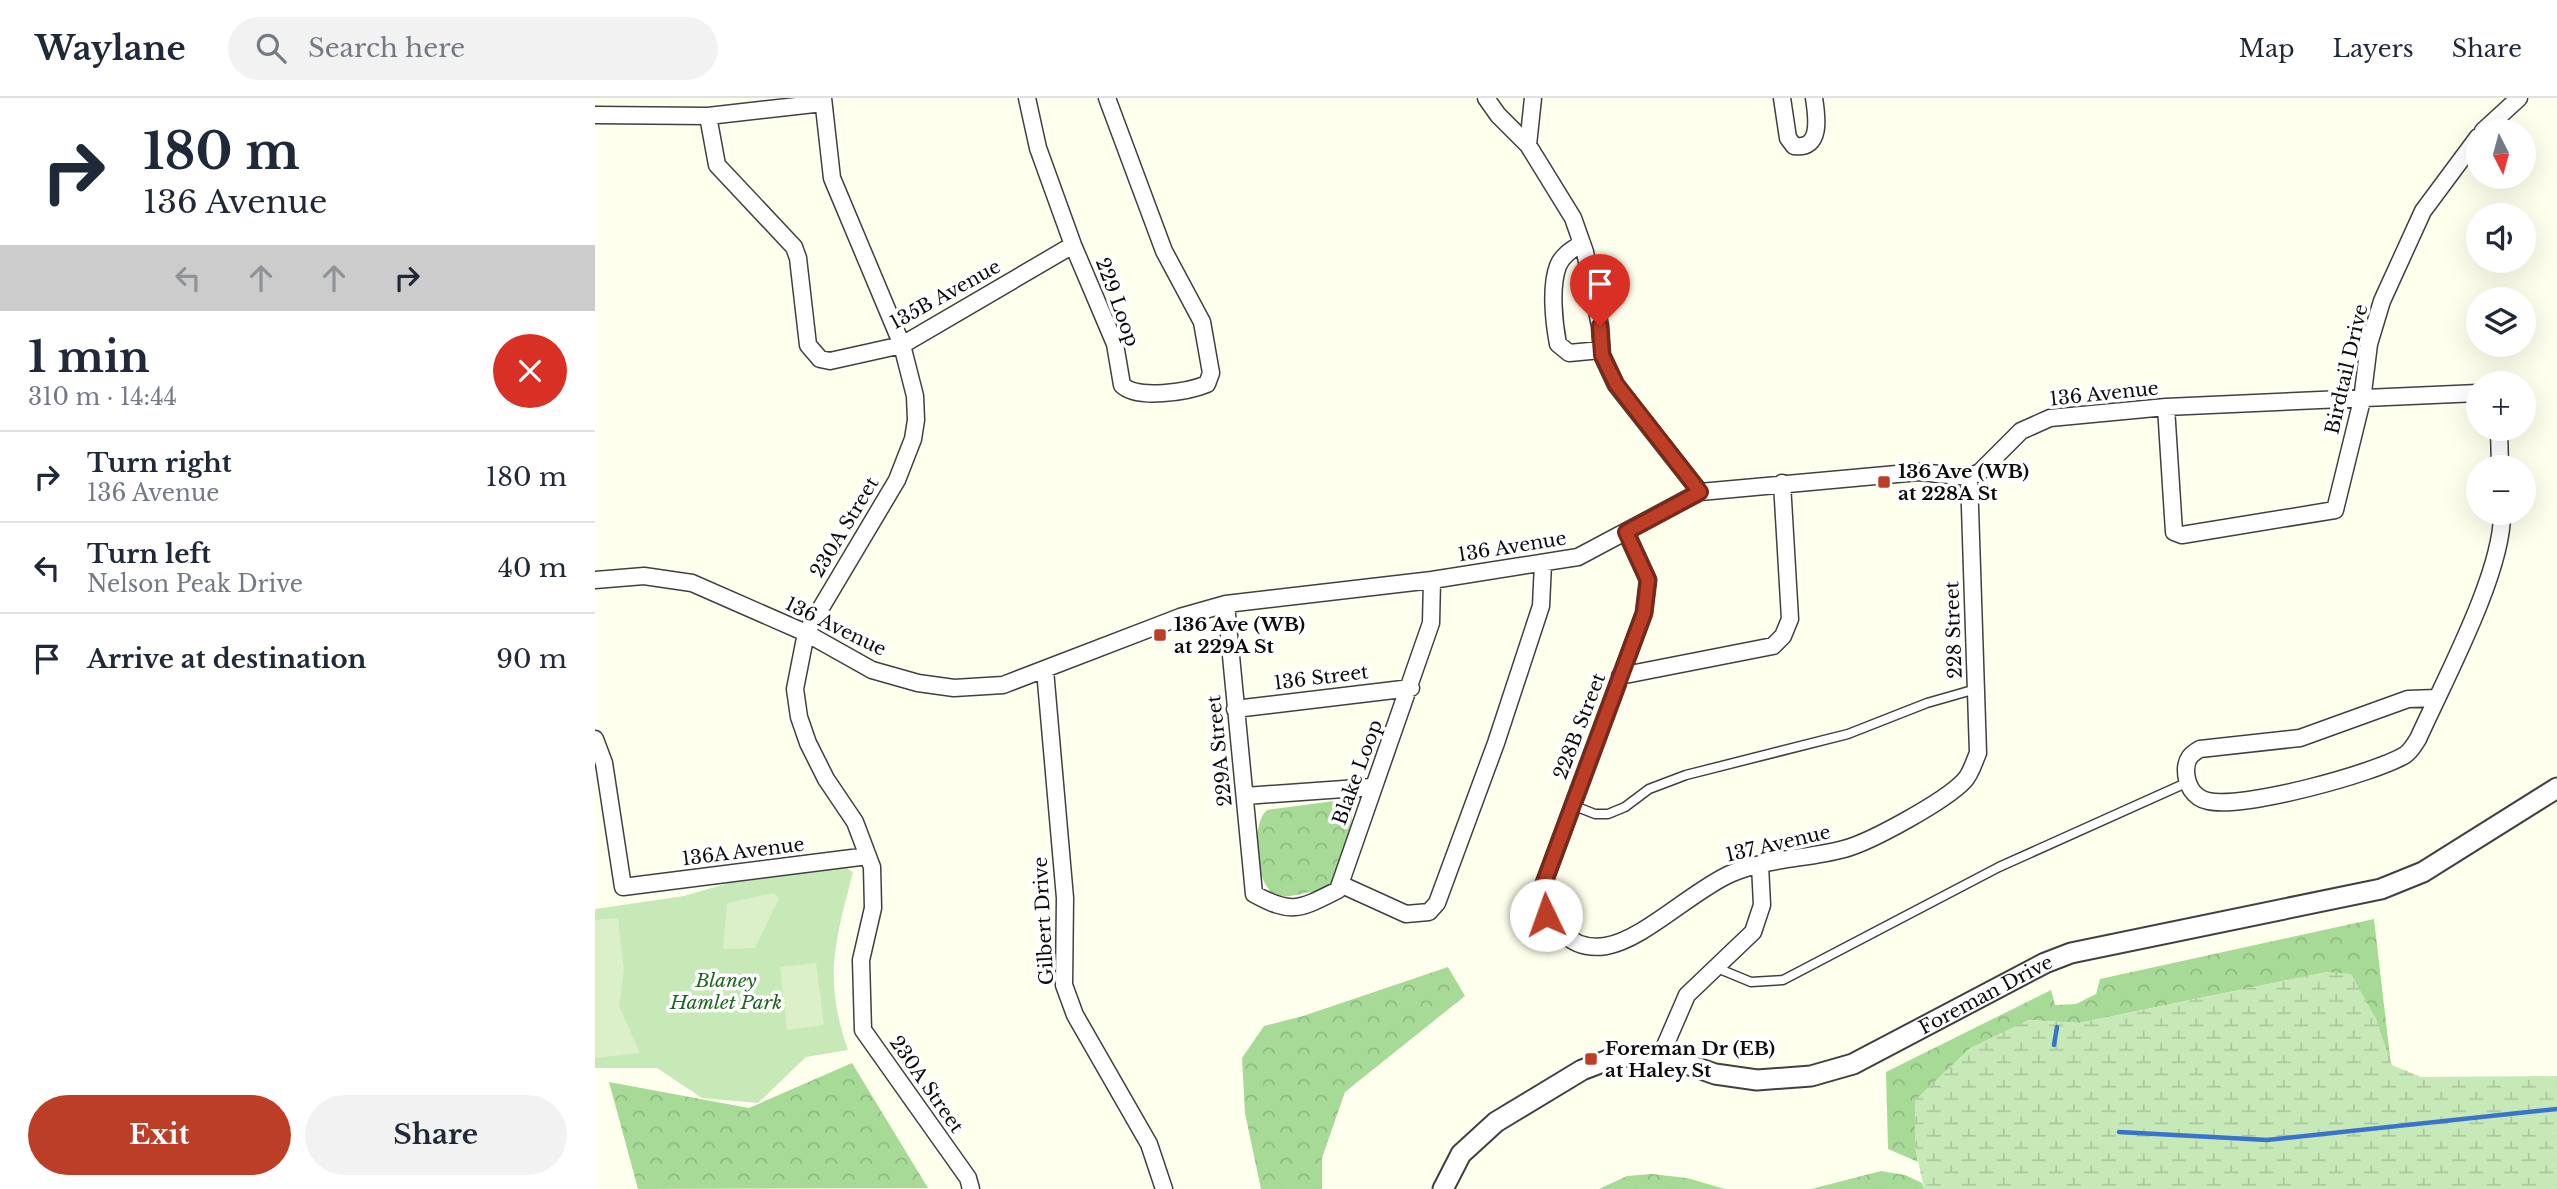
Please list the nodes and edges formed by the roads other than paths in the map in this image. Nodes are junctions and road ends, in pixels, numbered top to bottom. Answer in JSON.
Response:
{"nodes":[{"id":1,"x":1027,"y":98,"type":"edge"},
{"id":2,"x":1107,"y":98,"type":"edge"},
{"id":3,"x":1486,"y":98,"type":"edge"},
{"id":4,"x":1533,"y":98,"type":"edge"},
{"id":5,"x":1782,"y":98,"type":"edge"},
{"id":6,"x":1814,"y":98,"type":"edge"},
{"id":7,"x":2519,"y":98,"type":"edge"},
{"id":8,"x":823,"y":101,"type":"edge"},
{"id":9,"x":595,"y":115,"type":"edge"},
{"id":10,"x":708,"y":116,"type":"junction"},
{"id":11,"x":2496,"y":119,"type":"edge"},
{"id":12,"x":1528,"y":145,"type":"junction"},
{"id":13,"x":2466,"y":153,"type":"edge"},
{"id":14,"x":1582,"y":243,"type":"junction"},
{"id":15,"x":1073,"y":245,"type":"junction"},
{"id":16,"x":902,"y":345,"type":"junction"},
{"id":17,"x":1601,"y":350,"type":"junction"},
{"id":18,"x":2466,"y":394,"type":"edge"},
{"id":19,"x":2362,"y":400,"type":"junction"},
{"id":20,"x":2166,"y":407,"type":"junction"},
{"id":21,"x":1969,"y":477,"type":"junction"},
{"id":22,"x":1782,"y":484,"type":"junction"},
{"id":23,"x":1700,"y":492,"type":"junction"},
{"id":24,"x":2502,"y":525,"type":"edge"},
{"id":25,"x":1626,"y":532,"type":"junction"},
{"id":26,"x":1543,"y":563,"type":"junction"},
{"id":27,"x":595,"y":580,"type":"edge"},
{"id":28,"x":1433,"y":580,"type":"junction"},
{"id":29,"x":1226,"y":604,"type":"junction"},
{"id":30,"x":806,"y":633,"type":"junction"},
{"id":31,"x":1045,"y":670,"type":"junction"},
{"id":32,"x":1621,"y":676,"type":"junction"},
{"id":33,"x":1411,"y":688,"type":"junction"},
{"id":34,"x":1976,"y":689,"type":"junction"},
{"id":35,"x":2436,"y":698,"type":"junction"},
{"id":36,"x":1235,"y":709,"type":"junction"},
{"id":37,"x":595,"y":739,"type":"edge"},
{"id":38,"x":1966,"y":779,"type":"joint"},
{"id":39,"x":2186,"y":783,"type":"junction"},
{"id":40,"x":1371,"y":787,"type":"junction"},
{"id":41,"x":2557,"y":788,"type":"edge"},
{"id":42,"x":1245,"y":796,"type":"junction"},
{"id":43,"x":1572,"y":805,"type":"junction"},
{"id":44,"x":868,"y":856,"type":"junction"},
{"id":45,"x":1760,"y":865,"type":"junction"},
{"id":46,"x":1340,"y":884,"type":"junction"},
{"id":47,"x":1559,"y":933,"type":"joint"},
{"id":48,"x":1715,"y":968,"type":"junction"},
{"id":49,"x":1661,"y":1055,"type":"junction"},
{"id":50,"x":971,"y":1189,"type":"edge"},
{"id":51,"x":1164,"y":1189,"type":"edge"},
{"id":52,"x":1443,"y":1189,"type":"edge"}],
"edges":[{"from":1,"to":15,"type":"street","name":"229 Loop"},
{"from":2,"to":15,"type":"street","name":"229 Loop"},
{"from":3,"to":12,"type":"street"},
{"from":4,"to":12,"type":"street"},
{"from":5,"to":6,"type":"street"},
{"from":7,"to":11,"type":"street"},
{"from":8,"to":10,"type":"street"},
{"from":8,"to":16,"type":"street","name":"230A Street"},
{"from":9,"to":10,"type":"street"},
{"from":10,"to":16,"type":"street","name":"135B Avenue"},
{"from":12,"to":14,"type":"street"},
{"from":13,"to":19,"type":"street","name":"Birdtail Drive"},
{"from":14,"to":17,"type":"street"},
{"from":14,"to":17,"type":"street"},
{"from":15,"to":16,"type":"street","name":"135B Avenue"},
{"from":16,"to":30,"type":"street","name":"230A Street"},
{"from":17,"to":23,"type":"street"},
{"from":18,"to":19,"type":"street","name":"136 Avenue"},
{"from":19,"to":20,"type":"street","name":"136 Avenue"},
{"from":19,"to":20,"type":"street","name":"Birdtail Drive"},
{"from":20,"to":21,"type":"street","name":"136 Avenue"},
{"from":21,"to":22,"type":"street","name":"136 Avenue"},
{"from":21,"to":34,"type":"street","name":"228 Street"},
{"from":22,"to":23,"type":"street","name":"136 Avenue"},
{"from":22,"to":32,"type":"street"},
{"from":23,"to":25,"type":"street","name":"136 Avenue"},
{"from":24,"to":35,"type":"street"},
{"from":25,"to":26,"type":"street","name":"136 Avenue"},
{"from":25,"to":32,"type":"street","name":"228B Street"},
{"from":26,"to":28,"type":"street","name":"136 Avenue"},
{"from":26,"to":46,"type":"street"},
{"from":27,"to":30,"type":"street","name":"136 Avenue"},
{"from":28,"to":29,"type":"street","name":"136 Avenue"},
{"from":28,"to":33,"type":"street","name":"Blake Loop"},
{"from":29,"to":31,"type":"street","name":"136 Avenue"},
{"from":29,"to":36,"type":"street","name":"229A Street"},
{"from":30,"to":31,"type":"street","name":"136 Avenue"},
{"from":30,"to":44,"type":"street","name":"230A Street"},
{"from":31,"to":51,"type":"street","name":"Gilbert Drive"},
{"from":32,"to":43,"type":"street","name":"228B Street"},
{"from":33,"to":36,"type":"street","name":"136 Street"},
{"from":33,"to":40,"type":"street","name":"Blake Loop"},
{"from":34,"to":38,"type":"street","name":"228 Street"},
{"from":34,"to":43,"type":"lane"},
{"from":35,"to":39,"type":"street"},
{"from":35,"to":39,"type":"street"},
{"from":36,"to":42,"type":"street","name":"229A Street"},
{"from":37,"to":44,"type":"street","name":"136A Avenue"},
{"from":38,"to":45,"type":"street","name":"137 Avenue"},
{"from":39,"to":48,"type":"lane"},
{"from":40,"to":42,"type":"street"},
{"from":40,"to":46,"type":"street","name":"Blake Loop"},
{"from":41,"to":49,"type":"street","name":"Foreman Drive"},
{"from":42,"to":46,"type":"street","name":"229A Street"},
{"from":43,"to":47,"type":"street","name":"228B Street"},
{"from":44,"to":50,"type":"street","name":"230A Street"},
{"from":45,"to":47,"type":"street","name":"137 Avenue"},
{"from":45,"to":48,"type":"street"},
{"from":48,"to":49,"type":"street"},
{"from":49,"to":52,"type":"street","name":"Foreman Drive"}]}
